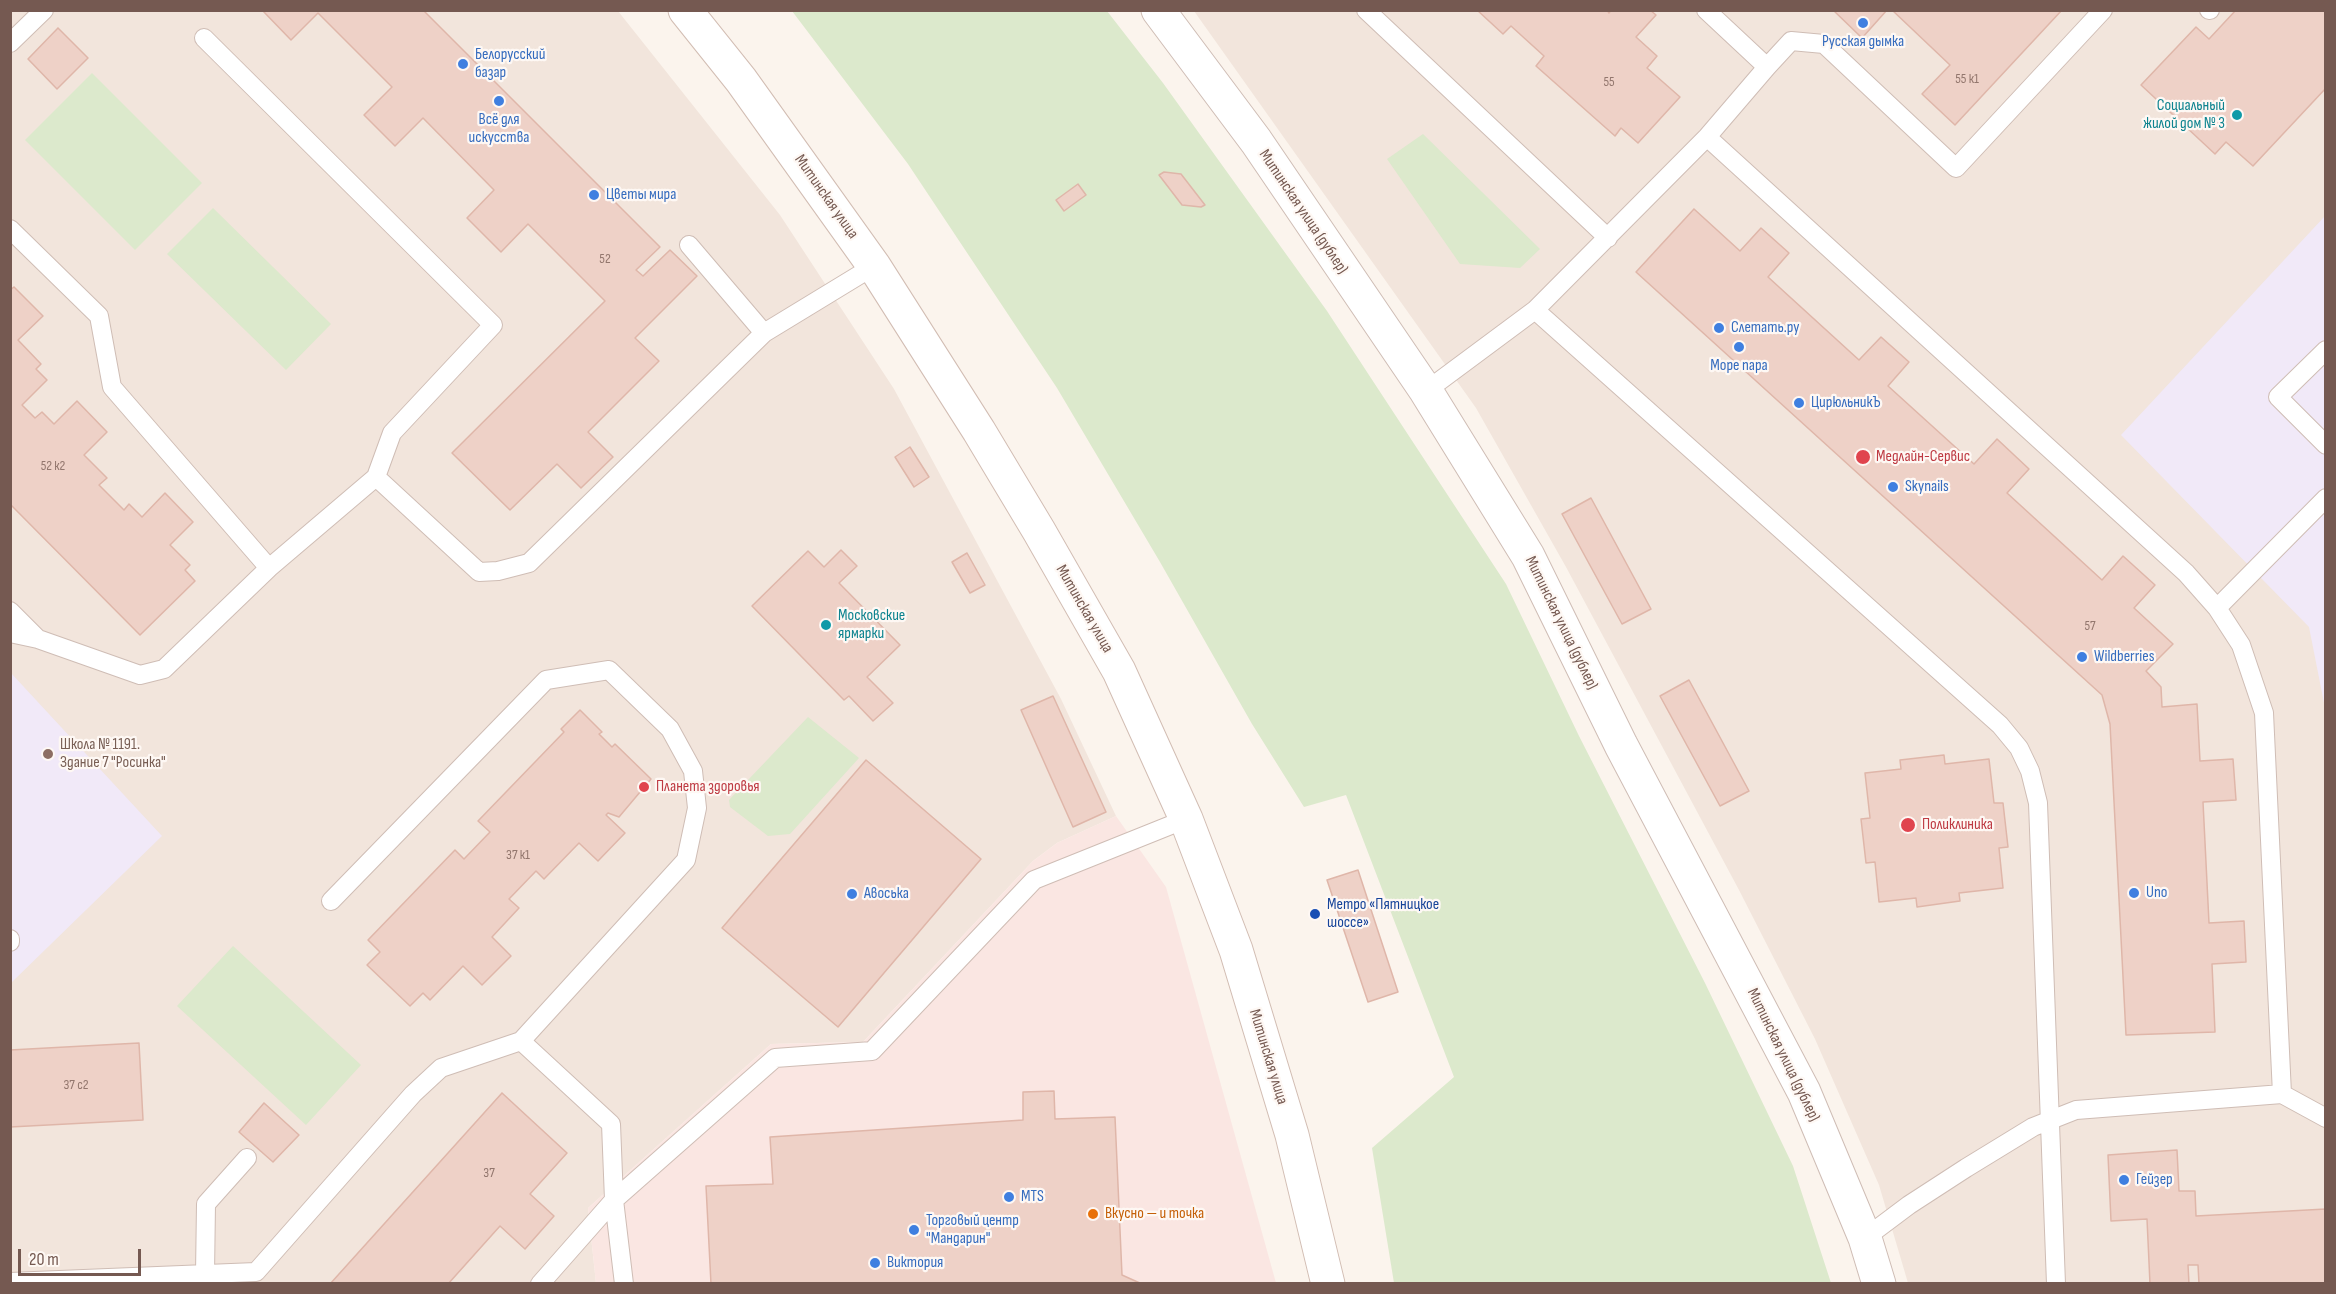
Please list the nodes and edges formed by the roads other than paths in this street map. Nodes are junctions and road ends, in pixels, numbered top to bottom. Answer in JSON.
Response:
{"nodes":[{"id":1,"x":44,"y":10,"type":"edge"},
{"id":2,"x":685,"y":10,"type":"edge"},
{"id":3,"x":1158,"y":10,"type":"edge"},
{"id":4,"x":1366,"y":10,"type":"edge"},
{"id":5,"x":1706,"y":10,"type":"edge"},
{"id":6,"x":2103,"y":10,"type":"edge"},
{"id":7,"x":204,"y":38,"type":"dead end"},
{"id":8,"x":10,"y":43,"type":"edge"},
{"id":9,"x":1767,"y":67,"type":"junction"},
{"id":10,"x":1707,"y":137,"type":"junction"},
{"id":11,"x":10,"y":229,"type":"edge"},
{"id":12,"x":1608,"y":238,"type":"junction"},
{"id":13,"x":689,"y":245,"type":"dead end"},
{"id":14,"x":874,"y":266,"type":"junction"},
{"id":15,"x":1535,"y":310,"type":"junction"},
{"id":16,"x":764,"y":333,"type":"junction"},
{"id":17,"x":2325,"y":350,"type":"edge"},
{"id":18,"x":1426,"y":391,"type":"junction"},
{"id":19,"x":2325,"y":444,"type":"edge"},
{"id":20,"x":376,"y":477,"type":"junction"},
{"id":21,"x":2325,"y":498,"type":"edge"},
{"id":22,"x":269,"y":568,"type":"junction"},
{"id":23,"x":2217,"y":608,"type":"junction"},
{"id":24,"x":10,"y":611,"type":"edge"},
{"id":25,"x":10,"y":633,"type":"edge"},
{"id":26,"x":38,"y":639,"type":"junction"},
{"id":27,"x":1186,"y":819,"type":"junction"},
{"id":28,"x":331,"y":901,"type":"dead end"},
{"id":29,"x":522,"y":1041,"type":"junction"},
{"id":30,"x":2282,"y":1094,"type":"junction"},
{"id":31,"x":2325,"y":1118,"type":"edge"},
{"id":32,"x":2050,"y":1121,"type":"junction"},
{"id":33,"x":247,"y":1158,"type":"dead end"},
{"id":34,"x":614,"y":1200,"type":"junction"},
{"id":35,"x":1865,"y":1238,"type":"junction"},
{"id":36,"x":205,"y":1274,"type":"junction"},
{"id":37,"x":10,"y":1282,"type":"edge"},
{"id":38,"x":540,"y":1284,"type":"edge"},
{"id":39,"x":624,"y":1284,"type":"edge"},
{"id":40,"x":1328,"y":1284,"type":"edge"},
{"id":41,"x":1880,"y":1284,"type":"edge"},
{"id":42,"x":2056,"y":1284,"type":"edge"}],
"edges":[{"from":1,"to":8,"type":"lane"},
{"from":2,"to":14,"type":"street","name":"Митинская улица"},
{"from":3,"to":18,"type":"street","name":"Митинская улица (дублер)"},
{"from":4,"to":12,"type":"lane"},
{"from":5,"to":9,"type":"lane"},
{"from":6,"to":9,"type":"lane"},
{"from":7,"to":20,"type":"lane"},
{"from":9,"to":10,"type":"lane"},
{"from":10,"to":12,"type":"lane"},
{"from":10,"to":23,"type":"lane"},
{"from":11,"to":22,"type":"lane"},
{"from":12,"to":15,"type":"lane"},
{"from":13,"to":16,"type":"lane"},
{"from":14,"to":16,"type":"lane"},
{"from":14,"to":27,"type":"street","name":"Митинская улица"},
{"from":15,"to":18,"type":"lane"},
{"from":15,"to":32,"type":"lane"},
{"from":16,"to":20,"type":"lane"},
{"from":17,"to":19,"type":"lane"},
{"from":18,"to":35,"type":"street","name":"Митинская улица (дублер)"},
{"from":20,"to":22,"type":"lane"},
{"from":21,"to":23,"type":"lane"},
{"from":22,"to":26,"type":"lane"},
{"from":23,"to":30,"type":"lane"},
{"from":24,"to":26,"type":"lane"},
{"from":25,"to":26,"type":"lane"},
{"from":27,"to":34,"type":"lane"},
{"from":27,"to":40,"type":"street","name":"Митинская улица"},
{"from":28,"to":29,"type":"lane"},
{"from":29,"to":34,"type":"lane"},
{"from":29,"to":36,"type":"lane"},
{"from":30,"to":31,"type":"lane"},
{"from":30,"to":32,"type":"lane"},
{"from":32,"to":35,"type":"lane"},
{"from":32,"to":42,"type":"lane"},
{"from":33,"to":36,"type":"lane"},
{"from":34,"to":38,"type":"lane"},
{"from":34,"to":39,"type":"lane"},
{"from":35,"to":41,"type":"street","name":"Митинская улица (дублер)"},
{"from":36,"to":37,"type":"lane"}]}
